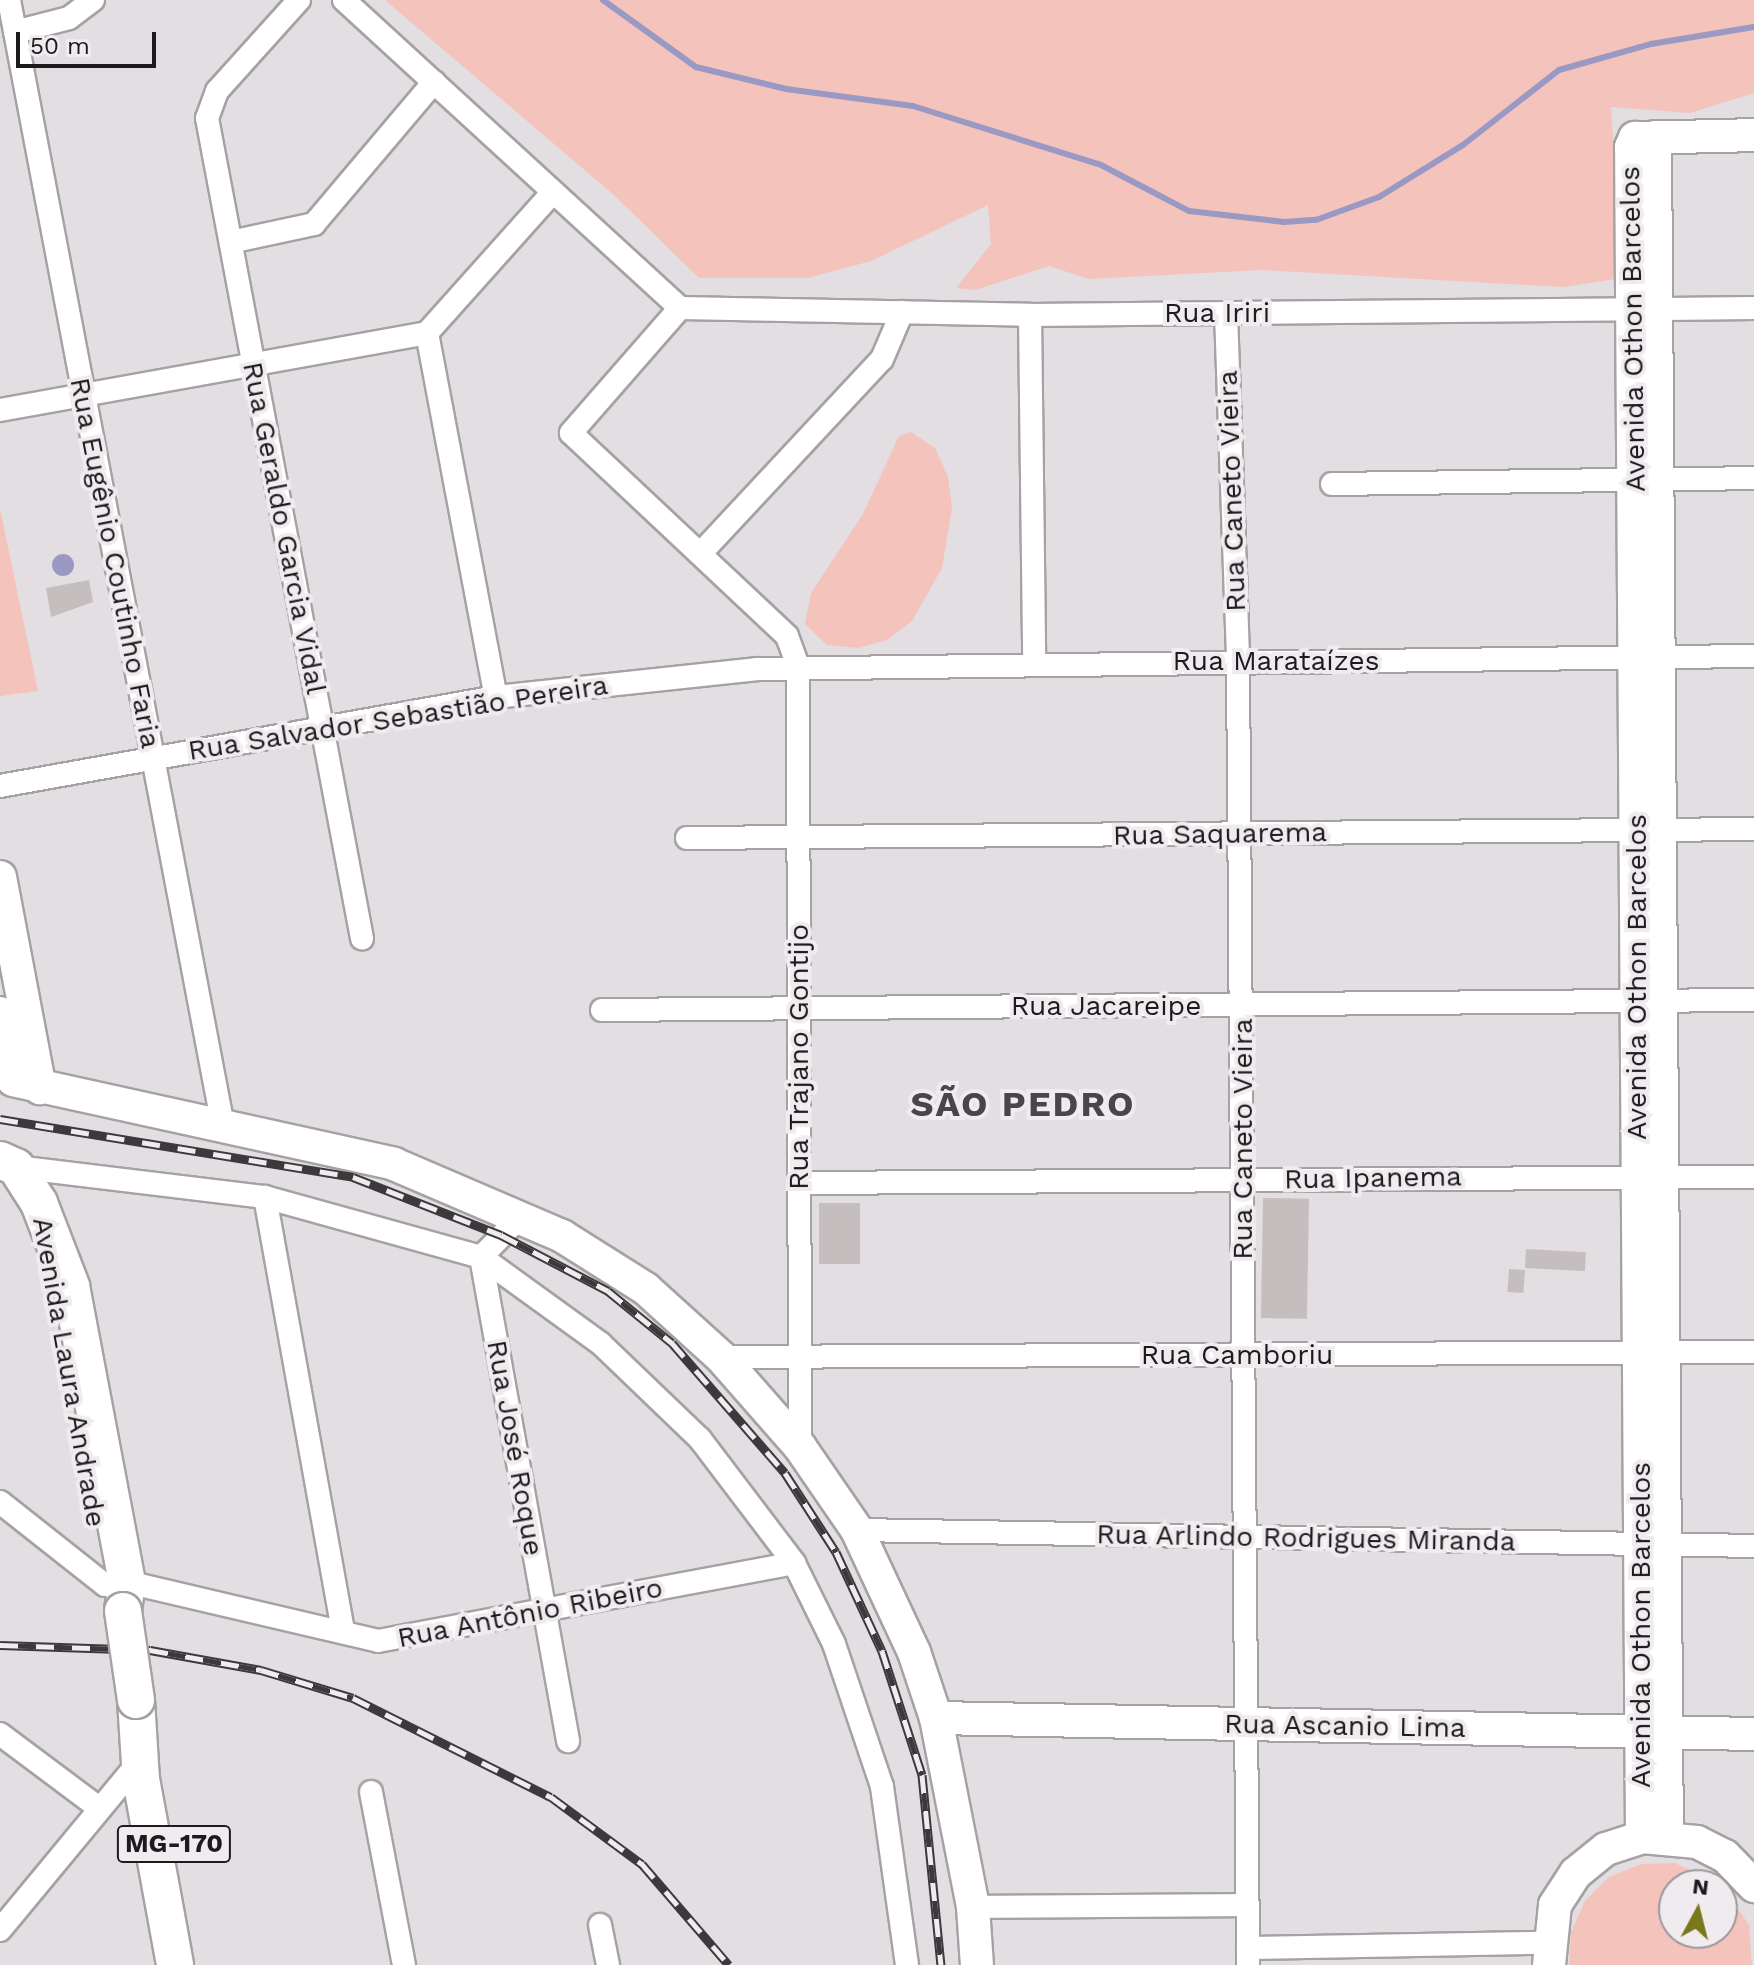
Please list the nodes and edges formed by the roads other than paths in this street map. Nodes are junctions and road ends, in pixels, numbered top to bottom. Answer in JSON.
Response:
{"nodes":[{"id":1,"x":9,"y":0,"type":"edge"},
{"id":2,"x":93,"y":0,"type":"edge"},
{"id":3,"x":299,"y":0,"type":"edge"},
{"id":4,"x":344,"y":0,"type":"edge"},
{"id":5,"x":15,"y":32,"type":"junction"},
{"id":6,"x":434,"y":82,"type":"junction"},
{"id":7,"x":1754,"y":135,"type":"edge"},
{"id":8,"x":553,"y":192,"type":"junction"},
{"id":9,"x":235,"y":241,"type":"junction"},
{"id":10,"x":680,"y":308,"type":"junction"},
{"id":11,"x":1754,"y":308,"type":"edge"},
{"id":12,"x":1643,"y":309,"type":"junction"},
{"id":13,"x":902,"y":312,"type":"junction"},
{"id":14,"x":1226,"y":313,"type":"junction"},
{"id":15,"x":1030,"y":315,"type":"junction"},
{"id":16,"x":427,"y":333,"type":"junction"},
{"id":17,"x":251,"y":363,"type":"junction"},
{"id":18,"x":83,"y":395,"type":"junction"},
{"id":19,"x":0,"y":410,"type":"edge"},
{"id":20,"x":1646,"y":478,"type":"junction"},
{"id":21,"x":1754,"y":478,"type":"edge"},
{"id":22,"x":1332,"y":484,"type":"dead end"},
{"id":23,"x":700,"y":554,"type":"junction"},
{"id":24,"x":1754,"y":656,"type":"edge"},
{"id":25,"x":1647,"y":657,"type":"junction"},
{"id":26,"x":1034,"y":662,"type":"junction"},
{"id":27,"x":1238,"y":662,"type":"junction"},
{"id":28,"x":798,"y":667,"type":"junction"},
{"id":29,"x":496,"y":697,"type":"junction"},
{"id":30,"x":323,"y":726,"type":"junction"},
{"id":31,"x":153,"y":757,"type":"junction"},
{"id":32,"x":0,"y":786,"type":"edge"},
{"id":33,"x":1754,"y":829,"type":"edge"},
{"id":34,"x":1648,"y":830,"type":"junction"},
{"id":35,"x":1240,"y":833,"type":"junction"},
{"id":36,"x":798,"y":837,"type":"junction"},
{"id":37,"x":687,"y":838,"type":"dead end"},
{"id":38,"x":0,"y":877,"type":"edge"},
{"id":39,"x":362,"y":938,"type":"dead end"},
{"id":40,"x":1754,"y":1000,"type":"edge"},
{"id":41,"x":1649,"y":1001,"type":"junction"},
{"id":42,"x":1242,"y":1005,"type":"junction"},
{"id":43,"x":798,"y":1008,"type":"junction"},
{"id":44,"x":602,"y":1010,"type":"dead end"},
{"id":45,"x":0,"y":1013,"type":"edge"},
{"id":46,"x":18,"y":1081,"type":"edge"},
{"id":47,"x":223,"y":1126,"type":"junction"},
{"id":48,"x":8,"y":1163,"type":"edge"},
{"id":49,"x":1651,"y":1176,"type":"junction"},
{"id":50,"x":1754,"y":1177,"type":"edge"},
{"id":51,"x":1244,"y":1181,"type":"junction"},
{"id":52,"x":799,"y":1183,"type":"junction"},
{"id":53,"x":265,"y":1197,"type":"junction"},
{"id":54,"x":520,"y":1217,"type":"junction"},
{"id":55,"x":481,"y":1257,"type":"junction"},
{"id":56,"x":1754,"y":1352,"type":"edge"},
{"id":57,"x":1651,"y":1353,"type":"junction"},
{"id":58,"x":1244,"y":1355,"type":"junction"},
{"id":59,"x":799,"y":1356,"type":"junction"},
{"id":60,"x":721,"y":1357,"type":"junction"},
{"id":61,"x":800,"y":1447,"type":"junction"},
{"id":62,"x":0,"y":1502,"type":"edge"},
{"id":63,"x":857,"y":1530,"type":"junction"},
{"id":64,"x":1244,"y":1536,"type":"junction"},
{"id":65,"x":1653,"y":1544,"type":"junction"},
{"id":66,"x":1754,"y":1546,"type":"edge"},
{"id":67,"x":794,"y":1563,"type":"junction"},
{"id":68,"x":119,"y":1594,"type":"junction"},
{"id":69,"x":545,"y":1610,"type":"junction"},
{"id":70,"x":343,"y":1632,"type":"junction"},
{"id":71,"x":936,"y":1718,"type":"junction"},
{"id":72,"x":1246,"y":1724,"type":"junction"},
{"id":73,"x":1654,"y":1732,"type":"junction"},
{"id":74,"x":0,"y":1734,"type":"edge"},
{"id":75,"x":143,"y":1734,"type":"junction"},
{"id":76,"x":1754,"y":1734,"type":"edge"},
{"id":77,"x":568,"y":1741,"type":"dead end"},
{"id":78,"x":371,"y":1792,"type":"dead end"},
{"id":79,"x":99,"y":1808,"type":"junction"},
{"id":80,"x":1655,"y":1836,"type":"junction"},
{"id":81,"x":1754,"y":1886,"type":"edge"},
{"id":82,"x":1247,"y":1905,"type":"junction"},
{"id":83,"x":973,"y":1907,"type":"junction"},
{"id":84,"x":600,"y":1925,"type":"dead end"},
{"id":85,"x":0,"y":1930,"type":"edge"},
{"id":86,"x":1548,"y":1954,"type":"edge"},
{"id":87,"x":1248,"y":1956,"type":"edge"},
{"id":88,"x":184,"y":1960,"type":"edge"},
{"id":89,"x":404,"y":1965,"type":"edge"},
{"id":90,"x":608,"y":1965,"type":"edge"},
{"id":91,"x":907,"y":1965,"type":"edge"},
{"id":92,"x":977,"y":1965,"type":"edge"}],
"edges":[{"from":1,"to":5,"type":"street","name":"Rua Eugênio Coutinho Faria"},
{"from":2,"to":5,"type":"street"},
{"from":3,"to":9,"type":"street","name":"Rua Geraldo Garcia Vidal"},
{"from":4,"to":6,"type":"street"},
{"from":5,"to":18,"type":"street","name":"Rua Eugênio Coutinho Faria"},
{"from":6,"to":8,"type":"street"},
{"from":6,"to":9,"type":"street"},
{"from":7,"to":12,"type":"street","name":"Avenida Othon Barcelos"},
{"from":8,"to":10,"type":"street"},
{"from":8,"to":16,"type":"street"},
{"from":9,"to":17,"type":"street","name":"Rua Geraldo Garcia Vidal"},
{"from":10,"to":13,"type":"street","name":"Rua Iriri"},
{"from":10,"to":23,"type":"street"},
{"from":11,"to":12,"type":"street","name":"Rua Iriri"},
{"from":12,"to":14,"type":"street","name":"Rua Iriri"},
{"from":12,"to":20,"type":"street","name":"Avenida Othon Barcelos"},
{"from":13,"to":15,"type":"street","name":"Rua Iriri"},
{"from":13,"to":23,"type":"street"},
{"from":14,"to":15,"type":"street","name":"Rua Iriri"},
{"from":14,"to":27,"type":"street","name":"Rua Caneto Vieira"},
{"from":15,"to":26,"type":"street"},
{"from":16,"to":17,"type":"street"},
{"from":16,"to":29,"type":"street"},
{"from":17,"to":18,"type":"street"},
{"from":17,"to":30,"type":"street","name":"Rua Geraldo Garcia Vidal"},
{"from":18,"to":19,"type":"street"},
{"from":18,"to":31,"type":"street","name":"Rua Eugênio Coutinho Faria"},
{"from":20,"to":21,"type":"street"},
{"from":20,"to":22,"type":"street"},
{"from":20,"to":25,"type":"street","name":"Avenida Othon Barcelos"},
{"from":23,"to":28,"type":"street"},
{"from":24,"to":25,"type":"street","name":"Rua Marataízes"},
{"from":25,"to":27,"type":"street","name":"Rua Marataízes"},
{"from":25,"to":34,"type":"street","name":"Avenida Othon Barcelos"},
{"from":26,"to":27,"type":"street","name":"Rua Marataízes"},
{"from":26,"to":28,"type":"street","name":"Rua Marataízes"},
{"from":27,"to":35,"type":"street","name":"Rua Caneto Vieira"},
{"from":28,"to":29,"type":"street","name":"Rua Salvador Sebastião Pereira"},
{"from":28,"to":36,"type":"street","name":"Rua Trajano Gontijo"},
{"from":29,"to":30,"type":"street","name":"Rua Salvador Sebastião Pereira"},
{"from":30,"to":31,"type":"street","name":"Rua Salvador Sebastião Pereira"},
{"from":30,"to":39,"type":"street","name":"Rua Geraldo Garcia Vidal"},
{"from":31,"to":32,"type":"street","name":"Rua Salvador Sebastião Pereira"},
{"from":31,"to":47,"type":"street","name":"Rua Eugênio Coutinho Faria"},
{"from":33,"to":34,"type":"street","name":"Rua Saquarema"},
{"from":34,"to":35,"type":"street","name":"Rua Saquarema"},
{"from":34,"to":41,"type":"street","name":"Avenida Othon Barcelos"},
{"from":35,"to":36,"type":"street","name":"Rua Saquarema"},
{"from":35,"to":42,"type":"street","name":"Rua Caneto Vieira"},
{"from":36,"to":37,"type":"street","name":"Rua Saquarema"},
{"from":36,"to":43,"type":"street","name":"Rua Trajano Gontijo"},
{"from":38,"to":46,"type":"street"},
{"from":40,"to":41,"type":"street","name":"Rua Jacareipe"},
{"from":41,"to":42,"type":"street","name":"Rua Jacareipe"},
{"from":41,"to":49,"type":"street","name":"Avenida Othon Barcelos"},
{"from":42,"to":43,"type":"street","name":"Rua Jacareipe"},
{"from":42,"to":51,"type":"street","name":"Rua Caneto Vieira"},
{"from":43,"to":44,"type":"street","name":"Rua Jacareipe"},
{"from":43,"to":52,"type":"street","name":"Rua Trajano Gontijo"},
{"from":45,"to":46,"type":"street"},
{"from":46,"to":47,"type":"street"},
{"from":47,"to":54,"type":"street"},
{"from":48,"to":53,"type":"street"},
{"from":48,"to":68,"type":"main road","name":"Avenida Laura Andrade"},
{"from":49,"to":50,"type":"street","name":"Rua Ipanema"},
{"from":49,"to":51,"type":"street","name":"Rua Ipanema"},
{"from":49,"to":57,"type":"street","name":"Avenida Othon Barcelos"},
{"from":51,"to":52,"type":"street","name":"Rua Ipanema"},
{"from":51,"to":58,"type":"street","name":"Rua Caneto Vieira"},
{"from":52,"to":59,"type":"street","name":"Rua Trajano Gontijo"},
{"from":53,"to":55,"type":"street"},
{"from":53,"to":70,"type":"street"},
{"from":54,"to":55,"type":"street"},
{"from":54,"to":60,"type":"street"},
{"from":55,"to":67,"type":"street"},
{"from":55,"to":69,"type":"street","name":"Rua José Roque"},
{"from":56,"to":57,"type":"street","name":"Rua Camboriu"},
{"from":57,"to":58,"type":"street","name":"Rua Camboriu"},
{"from":57,"to":65,"type":"street","name":"Avenida Othon Barcelos"},
{"from":58,"to":59,"type":"street","name":"Rua Camboriu"},
{"from":58,"to":64,"type":"street","name":"Rua Caneto Vieira"},
{"from":59,"to":60,"type":"street","name":"Rua Camboriu"},
{"from":59,"to":61,"type":"street","name":"Rua Trajano Gontijo"},
{"from":60,"to":61,"type":"street"},
{"from":61,"to":63,"type":"street"},
{"from":62,"to":68,"type":"street"},
{"from":63,"to":64,"type":"street","name":"Rua Arlindo Rodrigues Miranda"},
{"from":63,"to":71,"type":"street"},
{"from":64,"to":65,"type":"street","name":"Rua Arlindo Rodrigues Miranda"},
{"from":64,"to":72,"type":"street","name":"Rua Caneto Vieira"},
{"from":65,"to":66,"type":"street","name":"Rua Arlindo Rodrigues Miranda"},
{"from":65,"to":73,"type":"street","name":"Avenida Othon Barcelos"},
{"from":67,"to":69,"type":"street","name":"Rua Antônio Ribeiro"},
{"from":67,"to":91,"type":"street"},
{"from":68,"to":70,"type":"street","name":"Rua Antônio Ribeiro"},
{"from":68,"to":75,"type":"main road","name":"Avenida Laura Andrade","number":"MG-170","bridge":true},
{"from":69,"to":70,"type":"street","name":"Rua Antônio Ribeiro"},
{"from":69,"to":77,"type":"street","name":"Rua José Roque"},
{"from":71,"to":72,"type":"street","name":"Rua Ascanio Lima"},
{"from":71,"to":83,"type":"street"},
{"from":72,"to":73,"type":"street","name":"Rua Ascanio Lima"},
{"from":72,"to":82,"type":"street","name":"Rua Caneto Vieira"},
{"from":73,"to":76,"type":"street","name":"Rua Ascanio Lima"},
{"from":73,"to":80,"type":"street","name":"Avenida Othon Barcelos"},
{"from":74,"to":79,"type":"street"},
{"from":75,"to":79,"type":"street"},
{"from":75,"to":88,"type":"main road","number":"MG-170"},
{"from":78,"to":89,"type":"street"},
{"from":79,"to":85,"type":"street"},
{"from":80,"to":81,"type":"street"},
{"from":80,"to":86,"type":"street"},
{"from":82,"to":83,"type":"street"},
{"from":82,"to":87,"type":"street","name":"Rua Caneto Vieira"},
{"from":83,"to":92,"type":"street"},
{"from":84,"to":90,"type":"street"},
{"from":86,"to":87,"type":"street"}]}
